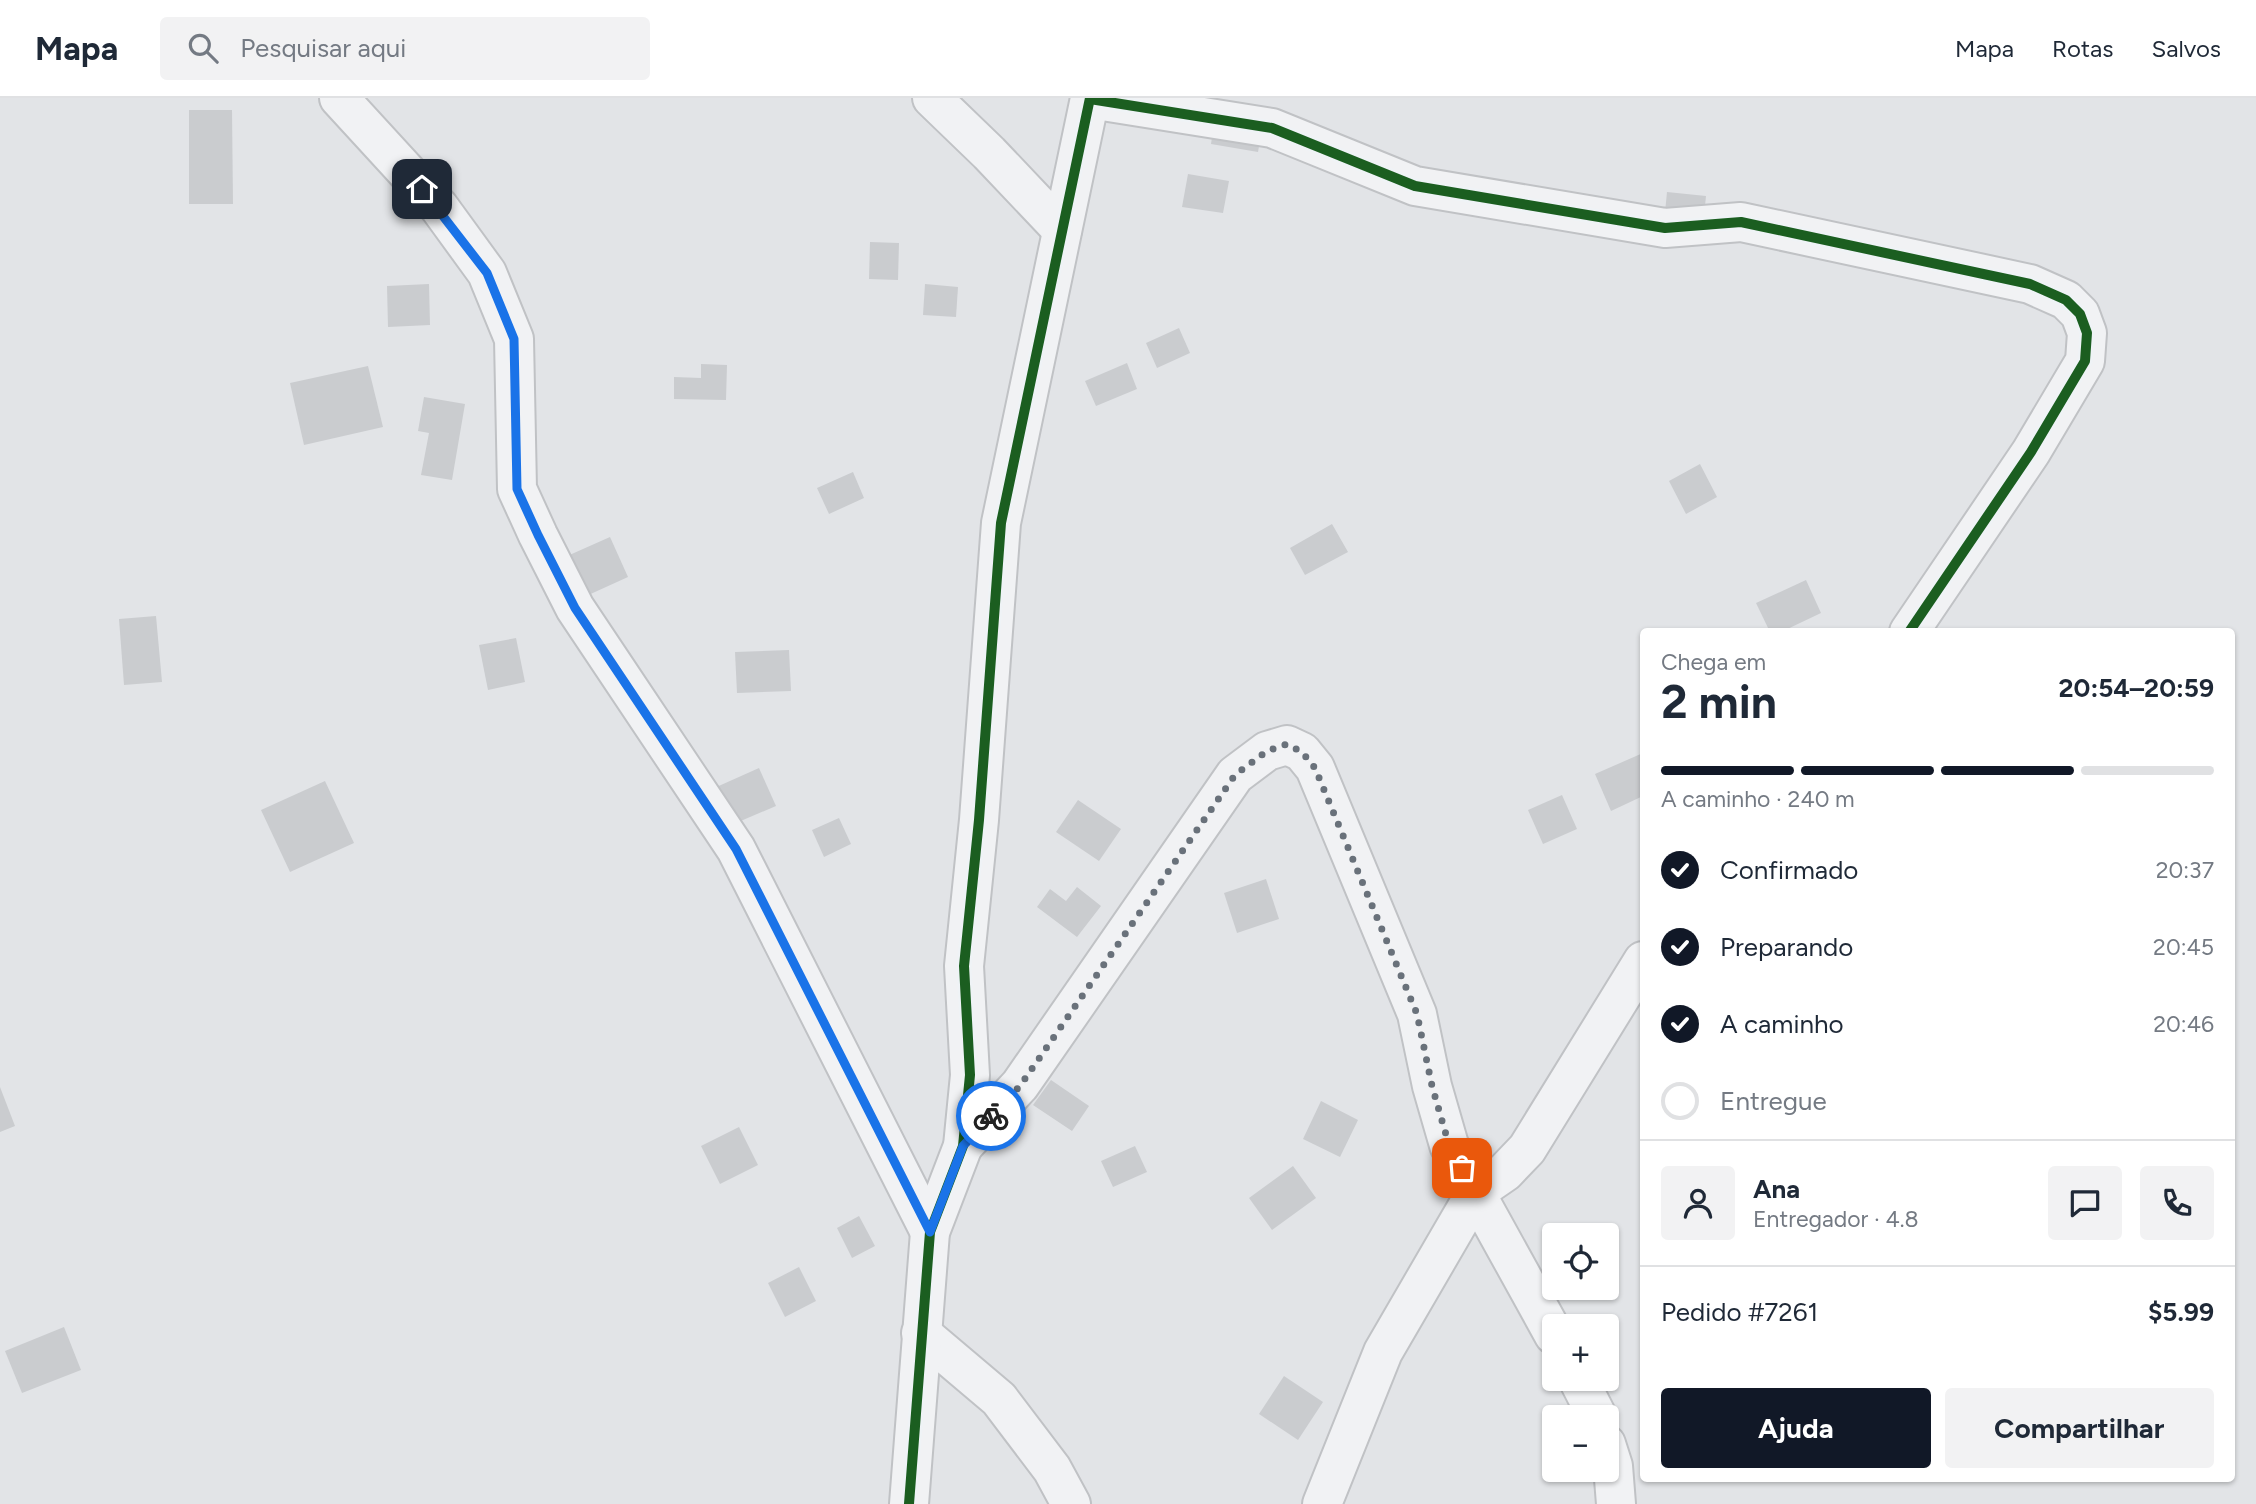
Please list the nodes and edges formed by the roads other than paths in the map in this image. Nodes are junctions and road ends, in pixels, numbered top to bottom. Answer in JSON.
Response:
{"nodes":[{"id":1,"x":339,"y":98,"type":"edge"},
{"id":2,"x":932,"y":98,"type":"edge"},
{"id":3,"x":1090,"y":99,"type":"edge"},
{"id":4,"x":1062,"y":230,"type":"junction"},
{"id":5,"x":1912,"y":628,"type":"edge"},
{"id":6,"x":1640,"y":966,"type":"edge"},
{"id":7,"x":963,"y":1146,"type":"junction"},
{"id":8,"x":1476,"y":1192,"type":"junction"},
{"id":9,"x":930,"y":1232,"type":"junction"},
{"id":10,"x":1543,"y":1314,"type":"edge"},
{"id":11,"x":921,"y":1333,"type":"junction"},
{"id":12,"x":1615,"y":1482,"type":"edge"},
{"id":13,"x":909,"y":1504,"type":"edge"},
{"id":14,"x":1071,"y":1504,"type":"edge"},
{"id":15,"x":1322,"y":1504,"type":"edge"},
{"id":16,"x":1616,"y":1504,"type":"edge"}],
"edges":[{"from":1,"to":9,"type":"street"},
{"from":2,"to":4,"type":"street"},
{"from":3,"to":4,"type":"street"},
{"from":3,"to":5,"type":"street"},
{"from":4,"to":7,"type":"street"},
{"from":6,"to":8,"type":"street"},
{"from":7,"to":8,"type":"street"},
{"from":7,"to":9,"type":"street"},
{"from":8,"to":10,"type":"street"},
{"from":8,"to":15,"type":"street"},
{"from":9,"to":11,"type":"street"},
{"from":11,"to":13,"type":"street"},
{"from":11,"to":14,"type":"street"},
{"from":12,"to":16,"type":"street"}]}
